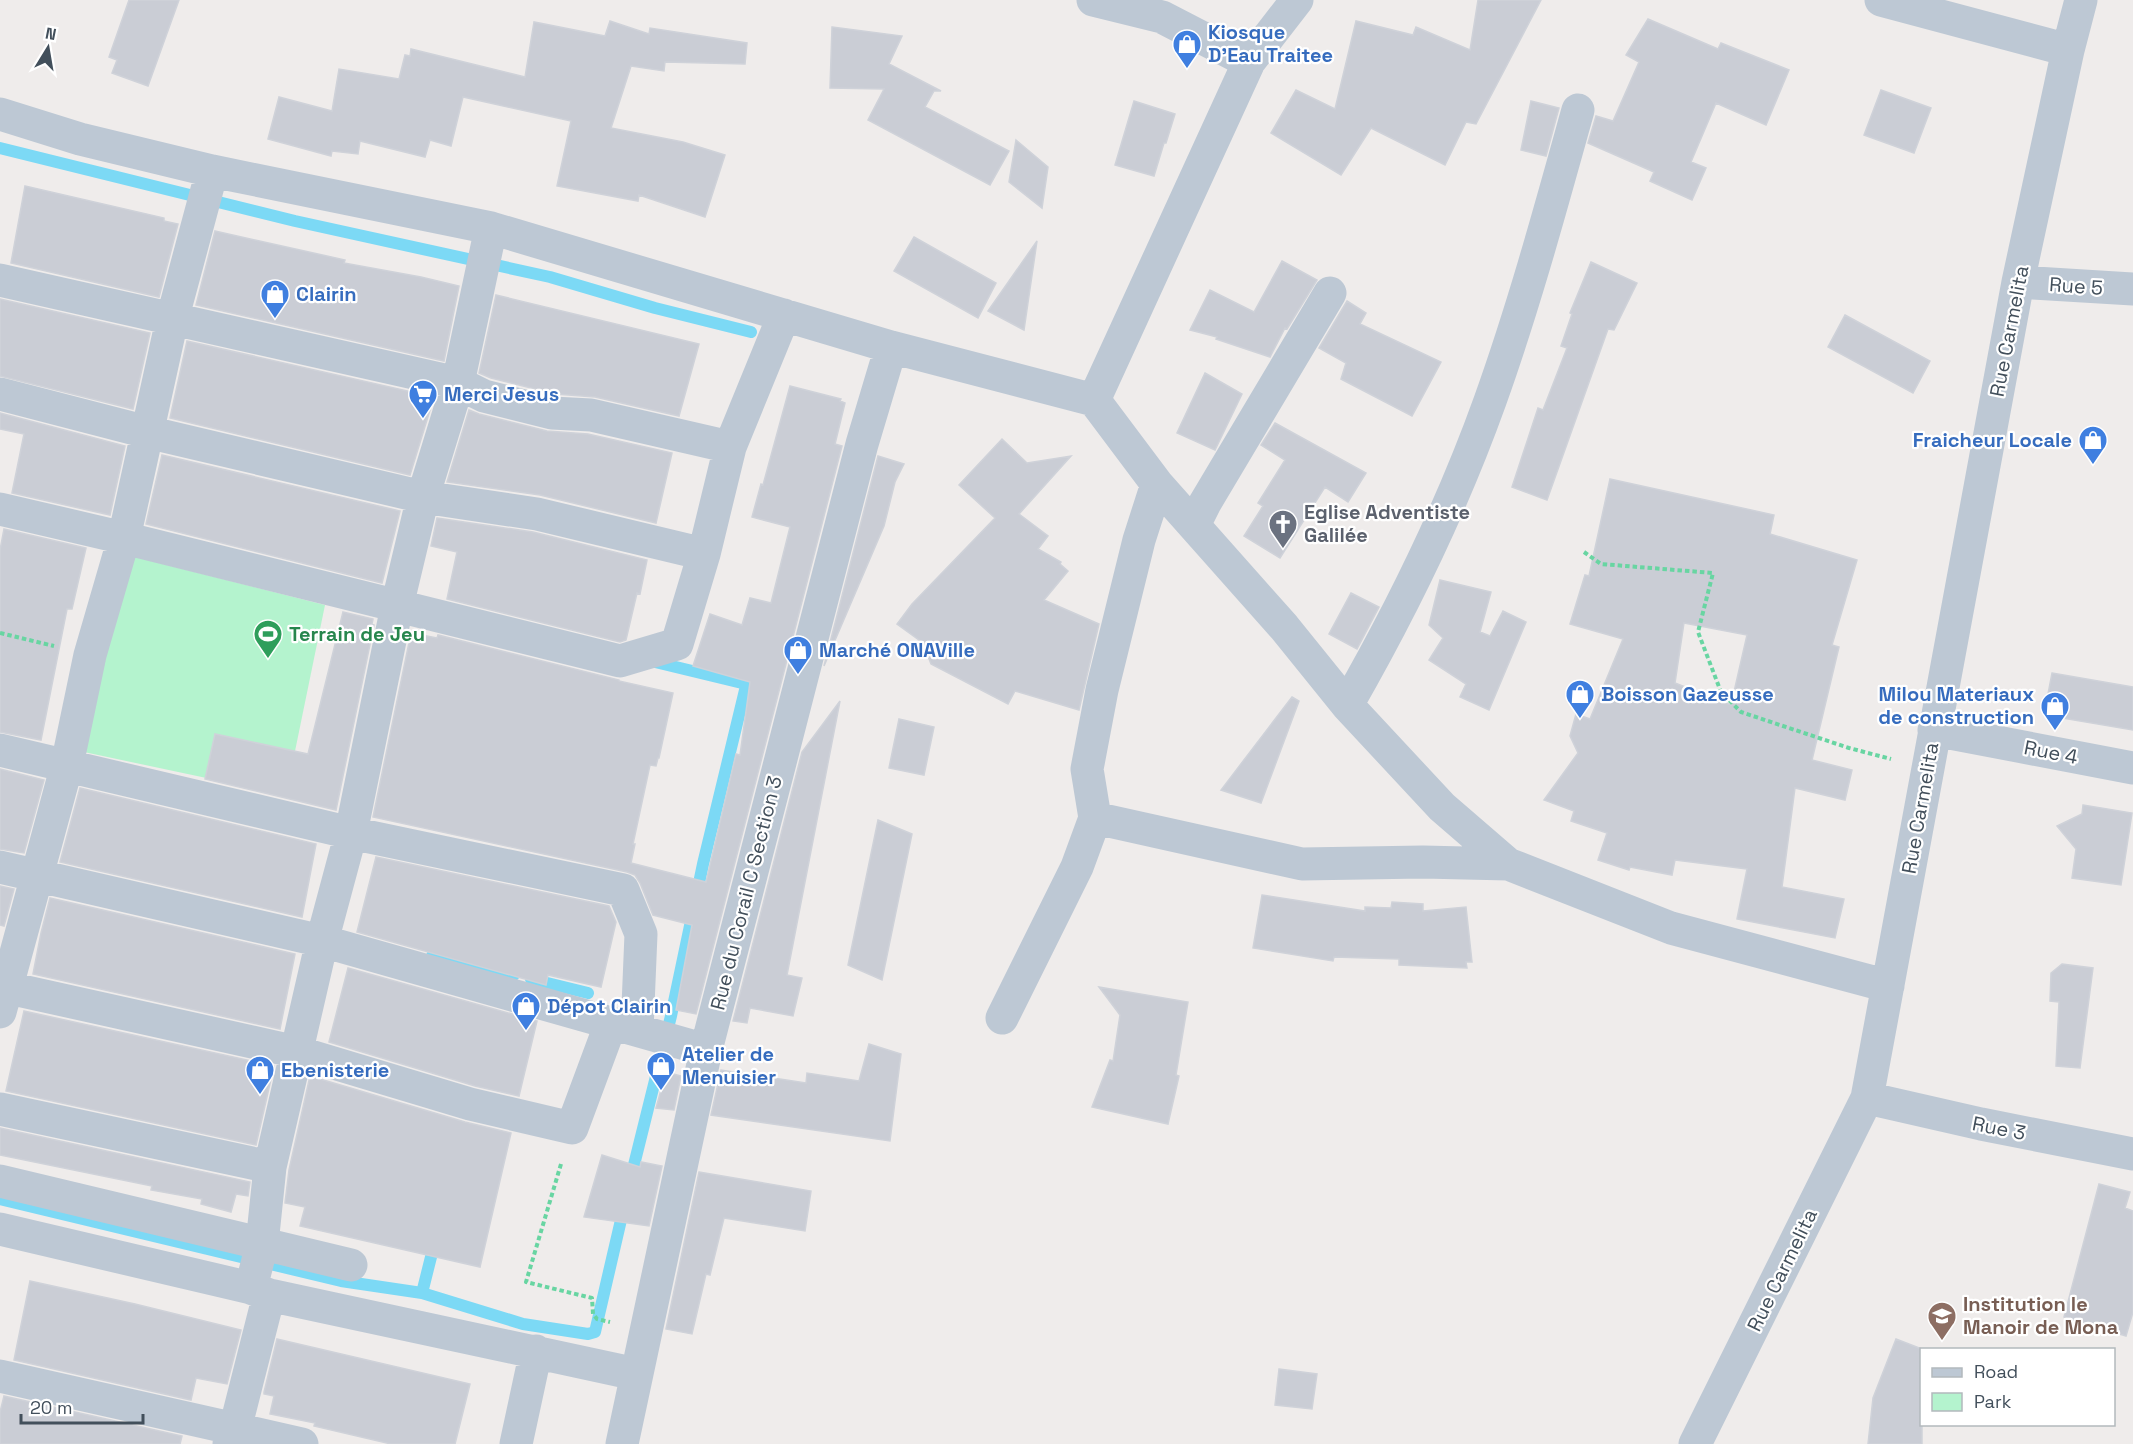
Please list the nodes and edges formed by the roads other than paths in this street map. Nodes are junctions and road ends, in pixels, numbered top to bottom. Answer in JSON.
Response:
{"nodes":[{"id":1,"x":1093,"y":0,"type":"edge"},
{"id":2,"x":1297,"y":0,"type":"edge"},
{"id":3,"x":1881,"y":0,"type":"edge"},
{"id":4,"x":2082,"y":0,"type":"edge"},
{"id":5,"x":2068,"y":50,"type":"junction"},
{"id":6,"x":1249,"y":62,"type":"junction"},
{"id":7,"x":1578,"y":110,"type":"dead end"},
{"id":8,"x":0,"y":114,"type":"edge"},
{"id":9,"x":212,"y":171,"type":"junction"},
{"id":10,"x":491,"y":228,"type":"junction"},
{"id":11,"x":0,"y":280,"type":"edge"},
{"id":12,"x":2018,"y":282,"type":"junction"},
{"id":13,"x":2133,"y":289,"type":"edge"},
{"id":14,"x":1330,"y":293,"type":"dead end"},
{"id":15,"x":784,"y":315,"type":"junction"},
{"id":16,"x":172,"y":320,"type":"junction"},
{"id":17,"x":891,"y":347,"type":"junction"},
{"id":18,"x":458,"y":383,"type":"junction"},
{"id":19,"x":0,"y":394,"type":"edge"},
{"id":20,"x":1094,"y":400,"type":"junction"},
{"id":21,"x":147,"y":432,"type":"junction"},
{"id":22,"x":730,"y":447,"type":"junction"},
{"id":23,"x":1157,"y":484,"type":"junction"},
{"id":24,"x":423,"y":497,"type":"junction"},
{"id":25,"x":0,"y":509,"type":"edge"},
{"id":26,"x":1194,"y":525,"type":"junction"},
{"id":27,"x":124,"y":538,"type":"junction"},
{"id":28,"x":704,"y":554,"type":"junction"},
{"id":29,"x":397,"y":606,"type":"junction"},
{"id":30,"x":1347,"y":705,"type":"junction"},
{"id":31,"x":1934,"y":730,"type":"junction"},
{"id":32,"x":0,"y":750,"type":"edge"},
{"id":33,"x":67,"y":765,"type":"junction"},
{"id":34,"x":2133,"y":768,"type":"edge"},
{"id":35,"x":1095,"y":818,"type":"junction"},
{"id":36,"x":351,"y":833,"type":"junction"},
{"id":37,"x":1508,"y":864,"type":"junction"},
{"id":38,"x":0,"y":867,"type":"edge"},
{"id":39,"x":38,"y":876,"type":"junction"},
{"id":40,"x":322,"y":941,"type":"junction"},
{"id":41,"x":1888,"y":986,"type":"junction"},
{"id":42,"x":2,"y":995,"type":"edge"},
{"id":43,"x":1002,"y":1018,"type":"dead end"},
{"id":44,"x":624,"y":1027,"type":"junction"},
{"id":45,"x":706,"y":1050,"type":"junction"},
{"id":46,"x":297,"y":1052,"type":"junction"},
{"id":47,"x":1867,"y":1098,"type":"junction"},
{"id":48,"x":0,"y":1109,"type":"edge"},
{"id":49,"x":2133,"y":1154,"type":"edge"},
{"id":50,"x":270,"y":1167,"type":"junction"},
{"id":51,"x":0,"y":1181,"type":"edge"},
{"id":52,"x":0,"y":1229,"type":"edge"},
{"id":53,"x":262,"y":1244,"type":"junction"},
{"id":54,"x":351,"y":1265,"type":"dead end"},
{"id":55,"x":260,"y":1291,"type":"junction"},
{"id":56,"x":536,"y":1351,"type":"junction"},
{"id":57,"x":636,"y":1374,"type":"junction"},
{"id":58,"x":0,"y":1376,"type":"edge"},
{"id":59,"x":232,"y":1436,"type":"edge"},
{"id":60,"x":302,"y":1444,"type":"edge"},
{"id":61,"x":516,"y":1444,"type":"edge"},
{"id":62,"x":622,"y":1444,"type":"edge"},
{"id":63,"x":1695,"y":1444,"type":"edge"}],
"edges":[{"from":1,"to":6,"type":"street"},
{"from":2,"to":6,"type":"street"},
{"from":3,"to":5,"type":"street"},
{"from":4,"to":5,"type":"street","name":"Rue Carmelita"},
{"from":5,"to":12,"type":"street","name":"Rue Carmelita"},
{"from":6,"to":20,"type":"street"},
{"from":7,"to":30,"type":"street"},
{"from":8,"to":9,"type":"street"},
{"from":9,"to":10,"type":"street"},
{"from":9,"to":16,"type":"street"},
{"from":10,"to":15,"type":"street"},
{"from":10,"to":18,"type":"street"},
{"from":11,"to":16,"type":"street"},
{"from":12,"to":13,"type":"street","name":"Rue 5"},
{"from":12,"to":31,"type":"street","name":"Rue Carmelita"},
{"from":14,"to":26,"type":"street"},
{"from":15,"to":17,"type":"street"},
{"from":15,"to":22,"type":"street"},
{"from":16,"to":18,"type":"street"},
{"from":16,"to":21,"type":"street"},
{"from":17,"to":20,"type":"street"},
{"from":17,"to":45,"type":"street","name":"Rue du Corail C Section 3"},
{"from":18,"to":22,"type":"street"},
{"from":18,"to":24,"type":"street"},
{"from":19,"to":21,"type":"street"},
{"from":20,"to":23,"type":"street"},
{"from":21,"to":24,"type":"street"},
{"from":21,"to":27,"type":"street"},
{"from":22,"to":28,"type":"street"},
{"from":23,"to":26,"type":"street"},
{"from":23,"to":35,"type":"street"},
{"from":24,"to":28,"type":"street"},
{"from":24,"to":29,"type":"street"},
{"from":25,"to":27,"type":"street"},
{"from":26,"to":30,"type":"street"},
{"from":27,"to":29,"type":"street"},
{"from":27,"to":33,"type":"street"},
{"from":28,"to":29,"type":"street"},
{"from":29,"to":36,"type":"street"},
{"from":30,"to":37,"type":"street"},
{"from":31,"to":34,"type":"street","name":"Rue 4"},
{"from":31,"to":41,"type":"street","name":"Rue Carmelita"},
{"from":32,"to":33,"type":"street"},
{"from":33,"to":36,"type":"street"},
{"from":33,"to":39,"type":"street"},
{"from":35,"to":37,"type":"street"},
{"from":35,"to":43,"type":"street"},
{"from":36,"to":40,"type":"street"},
{"from":36,"to":44,"type":"street"},
{"from":37,"to":41,"type":"street"},
{"from":38,"to":39,"type":"street"},
{"from":39,"to":40,"type":"street"},
{"from":39,"to":42,"type":"street"},
{"from":40,"to":44,"type":"street"},
{"from":40,"to":46,"type":"street"},
{"from":41,"to":47,"type":"street","name":"Rue Carmelita"},
{"from":42,"to":46,"type":"street"},
{"from":44,"to":45,"type":"street"},
{"from":44,"to":46,"type":"street"},
{"from":45,"to":57,"type":"street","name":"Rue du Corail C Section 3"},
{"from":46,"to":50,"type":"street"},
{"from":47,"to":49,"type":"street","name":"Rue 3"},
{"from":47,"to":63,"type":"street","name":"Rue Carmelita"},
{"from":48,"to":50,"type":"street"},
{"from":50,"to":53,"type":"street"},
{"from":51,"to":53,"type":"street"},
{"from":52,"to":55,"type":"street"},
{"from":53,"to":54,"type":"street"},
{"from":53,"to":55,"type":"street"},
{"from":55,"to":56,"type":"street"},
{"from":55,"to":59,"type":"street"},
{"from":56,"to":57,"type":"street"},
{"from":56,"to":61,"type":"street"},
{"from":57,"to":62,"type":"street","name":"Rue du Corail C Section 3"},
{"from":58,"to":59,"type":"street"},
{"from":59,"to":60,"type":"street"}]}
